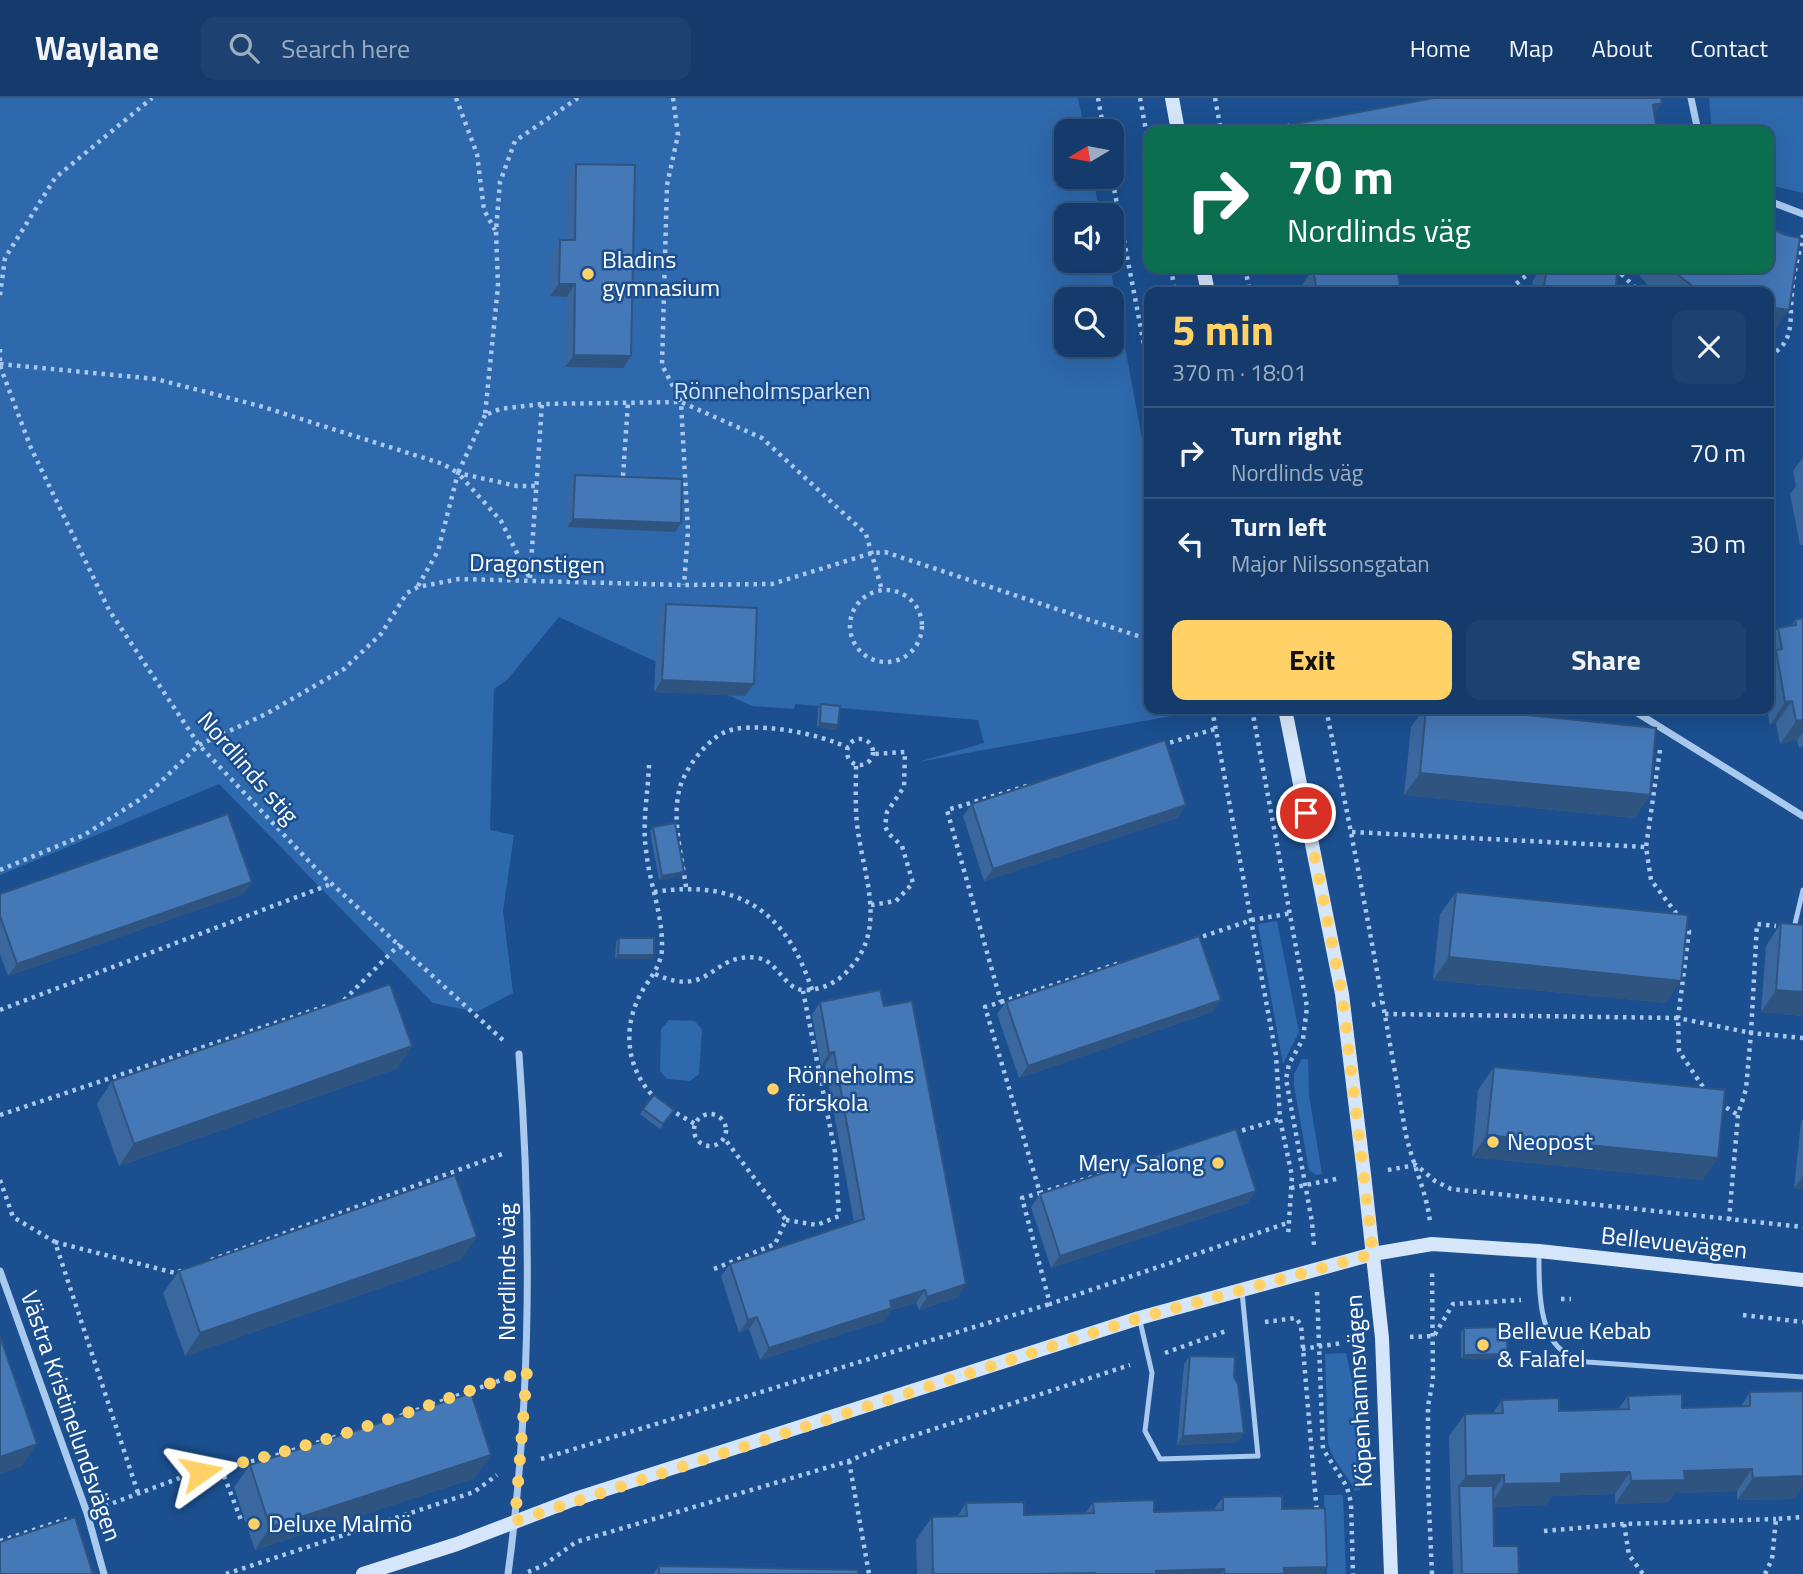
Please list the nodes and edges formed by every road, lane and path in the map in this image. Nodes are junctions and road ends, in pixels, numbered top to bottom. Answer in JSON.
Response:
{"nodes":[{"id":1,"x":152,"y":98,"type":"edge"},
{"id":2,"x":456,"y":98,"type":"edge"},
{"id":3,"x":578,"y":98,"type":"edge"},
{"id":4,"x":673,"y":98,"type":"edge"},
{"id":5,"x":1098,"y":98,"type":"edge"},
{"id":6,"x":1140,"y":98,"type":"edge"},
{"id":7,"x":1172,"y":98,"type":"edge"},
{"id":8,"x":1215,"y":98,"type":"edge"},
{"id":9,"x":1691,"y":98,"type":"edge"},
{"id":10,"x":1102,"y":119,"type":"edge"},
{"id":11,"x":1300,"y":124,"type":"edge"},
{"id":12,"x":1145,"y":126,"type":"edge"},
{"id":13,"x":1177,"y":126,"type":"edge"},
{"id":14,"x":1220,"y":126,"type":"edge"},
{"id":15,"x":1289,"y":126,"type":"edge"},
{"id":16,"x":1697,"y":126,"type":"edge"},
{"id":17,"x":1114,"y":189,"type":"edge"},
{"id":18,"x":1774,"y":203,"type":"edge"},
{"id":19,"x":1803,"y":214,"type":"edge"},
{"id":20,"x":496,"y":231,"type":"junction"},
{"id":21,"x":1803,"y":234,"type":"edge"},
{"id":22,"x":1529,"y":273,"type":"edge"},
{"id":23,"x":1620,"y":273,"type":"edge"},
{"id":24,"x":1516,"y":287,"type":"edge"},
{"id":25,"x":1635,"y":287,"type":"edge"},
{"id":26,"x":0,"y":295,"type":"edge"},
{"id":27,"x":1144,"y":345,"type":"edge"},
{"id":28,"x":0,"y":349,"type":"edge"},
{"id":29,"x":1774,"y":353,"type":"edge"},
{"id":30,"x":0,"y":364,"type":"edge"},
{"id":31,"x":628,"y":402,"type":"junction"},
{"id":32,"x":681,"y":402,"type":"junction"},
{"id":33,"x":542,"y":404,"type":"junction"},
{"id":34,"x":485,"y":415,"type":"junction"},
{"id":35,"x":458,"y":474,"type":"junction"},
{"id":36,"x":623,"y":475,"type":"edge"},
{"id":37,"x":535,"y":486,"type":"junction"},
{"id":38,"x":872,"y":553,"type":"junction"},
{"id":39,"x":530,"y":579,"type":"junction"},
{"id":40,"x":684,"y":586,"type":"junction"},
{"id":41,"x":418,"y":587,"type":"junction"},
{"id":42,"x":882,"y":590,"type":"junction"},
{"id":43,"x":1142,"y":636,"type":"edge"},
{"id":44,"x":1213,"y":714,"type":"edge"},
{"id":45,"x":1253,"y":714,"type":"edge"},
{"id":46,"x":1286,"y":714,"type":"edge"},
{"id":47,"x":1327,"y":714,"type":"edge"},
{"id":48,"x":1639,"y":714,"type":"edge"},
{"id":49,"x":1215,"y":729,"type":"junction"},
{"id":50,"x":1664,"y":729,"type":"junction"},
{"id":51,"x":199,"y":746,"type":"junction"},
{"id":52,"x":848,"y":748,"type":"junction"},
{"id":53,"x":1148,"y":749,"type":"edge"},
{"id":54,"x":874,"y":754,"type":"junction"},
{"id":55,"x":649,"y":765,"type":"dead end"},
{"id":56,"x":856,"y":765,"type":"junction"},
{"id":57,"x":1041,"y":782,"type":"edge"},
{"id":58,"x":1803,"y":816,"type":"edge"},
{"id":59,"x":1352,"y":832,"type":"junction"},
{"id":60,"x":1646,"y":847,"type":"junction"},
{"id":61,"x":0,"y":870,"type":"edge"},
{"id":62,"x":331,"y":884,"type":"junction"},
{"id":63,"x":686,"y":887,"type":"junction"},
{"id":64,"x":1803,"y":890,"type":"edge"},
{"id":65,"x":654,"y":892,"type":"junction"},
{"id":66,"x":871,"y":905,"type":"junction"},
{"id":67,"x":1292,"y":913,"type":"junction"},
{"id":68,"x":1252,"y":920,"type":"junction"},
{"id":69,"x":1794,"y":928,"type":"joint"},
{"id":70,"x":1186,"y":942,"type":"edge"},
{"id":71,"x":400,"y":944,"type":"junction"},
{"id":72,"x":1133,"y":959,"type":"edge"},
{"id":73,"x":655,"y":974,"type":"junction"},
{"id":74,"x":812,"y":989,"type":"junction"},
{"id":75,"x":803,"y":991,"type":"junction"},
{"id":76,"x":1001,"y":1002,"type":"junction"},
{"id":77,"x":1382,"y":1002,"type":"junction"},
{"id":78,"x":1372,"y":1004,"type":"dead end"},
{"id":79,"x":0,"y":1010,"type":"edge"},
{"id":80,"x":1385,"y":1014,"type":"junction"},
{"id":81,"x":1678,"y":1018,"type":"junction"},
{"id":82,"x":1751,"y":1033,"type":"junction"},
{"id":83,"x":1803,"y":1038,"type":"edge"},
{"id":84,"x":519,"y":1054,"type":"joint"},
{"id":85,"x":0,"y":1115,"type":"edge"},
{"id":86,"x":1738,"y":1115,"type":"junction"},
{"id":87,"x":1280,"y":1119,"type":"junction"},
{"id":88,"x":695,"y":1124,"type":"junction"},
{"id":89,"x":1227,"y":1135,"type":"edge"},
{"id":90,"x":724,"y":1138,"type":"junction"},
{"id":91,"x":526,"y":1146,"type":"junction"},
{"id":92,"x":1416,"y":1165,"type":"junction"},
{"id":93,"x":1107,"y":1172,"type":"edge"},
{"id":94,"x":0,"y":1180,"type":"edge"},
{"id":95,"x":1040,"y":1193,"type":"junction"},
{"id":96,"x":1427,"y":1193,"type":"dead end"},
{"id":97,"x":786,"y":1220,"type":"junction"},
{"id":98,"x":1729,"y":1220,"type":"junction"},
{"id":99,"x":1287,"y":1223,"type":"junction"},
{"id":100,"x":1803,"y":1227,"type":"edge"},
{"id":101,"x":1288,"y":1237,"type":"dead end"},
{"id":102,"x":55,"y":1242,"type":"junction"},
{"id":103,"x":1539,"y":1251,"type":"junction"},
{"id":104,"x":1373,"y":1254,"type":"junction"},
{"id":105,"x":201,"y":1263,"type":"edge"},
{"id":106,"x":188,"y":1268,"type":"edge"},
{"id":107,"x":1315,"y":1268,"type":"junction"},
{"id":108,"x":714,"y":1269,"type":"dead end"},
{"id":109,"x":0,"y":1271,"type":"edge"},
{"id":110,"x":1803,"y":1280,"type":"edge"},
{"id":111,"x":1242,"y":1292,"type":"junction"},
{"id":112,"x":1433,"y":1300,"type":"dead end"},
{"id":113,"x":1511,"y":1300,"type":"dead end"},
{"id":114,"x":1049,"y":1304,"type":"junction"},
{"id":115,"x":1743,"y":1315,"type":"dead end"},
{"id":116,"x":1139,"y":1318,"type":"junction"},
{"id":117,"x":1803,"y":1322,"type":"edge"},
{"id":118,"x":1245,"y":1324,"type":"junction"},
{"id":119,"x":1434,"y":1336,"type":"junction"},
{"id":120,"x":1410,"y":1337,"type":"dead end"},
{"id":121,"x":1342,"y":1343,"type":"dead end"},
{"id":122,"x":1318,"y":1346,"type":"junction"},
{"id":123,"x":1302,"y":1349,"type":"junction"},
{"id":124,"x":1148,"y":1359,"type":"junction"},
{"id":125,"x":527,"y":1370,"type":"junction"},
{"id":126,"x":1803,"y":1377,"type":"edge"},
{"id":127,"x":397,"y":1417,"type":"edge"},
{"id":128,"x":359,"y":1430,"type":"edge"},
{"id":129,"x":849,"y":1461,"type":"junction"},
{"id":130,"x":521,"y":1465,"type":"junction"},
{"id":131,"x":220,"y":1468,"type":"junction"},
{"id":132,"x":138,"y":1493,"type":"junction"},
{"id":133,"x":87,"y":1513,"type":"junction"},
{"id":134,"x":1803,"y":1517,"type":"edge"},
{"id":135,"x":245,"y":1519,"type":"dead end"},
{"id":136,"x":1317,"y":1519,"type":"edge"},
{"id":137,"x":1776,"y":1519,"type":"junction"},
{"id":138,"x":515,"y":1521,"type":"junction"},
{"id":139,"x":1624,"y":1524,"type":"junction"},
{"id":140,"x":1544,"y":1531,"type":"dead end"},
{"id":141,"x":0,"y":1541,"type":"edge"},
{"id":142,"x":104,"y":1574,"type":"edge"},
{"id":143,"x":226,"y":1574,"type":"edge"},
{"id":144,"x":363,"y":1574,"type":"edge"},
{"id":145,"x":508,"y":1574,"type":"edge"},
{"id":146,"x":523,"y":1574,"type":"edge"},
{"id":147,"x":869,"y":1574,"type":"edge"},
{"id":148,"x":1353,"y":1574,"type":"edge"},
{"id":149,"x":1391,"y":1574,"type":"edge"},
{"id":150,"x":1432,"y":1574,"type":"edge"},
{"id":151,"x":1643,"y":1574,"type":"edge"},
{"id":152,"x":1765,"y":1574,"type":"edge"}],
"edges":[{"from":1,"to":26,"type":"path"},
{"from":2,"to":20,"type":"path"},
{"from":3,"to":20,"type":"path"},
{"from":4,"to":32,"type":"path"},
{"from":5,"to":10,"type":"path"},
{"from":6,"to":12,"type":"path"},
{"from":7,"to":13,"type":"street"},
{"from":8,"to":14,"type":"path"},
{"from":9,"to":16,"type":"street"},
{"from":11,"to":15,"type":"path"},
{"from":17,"to":27,"type":"path"},
{"from":18,"to":19,"type":"street"},
{"from":20,"to":34,"type":"path"},
{"from":21,"to":29,"type":"path"},
{"from":22,"to":24,"type":"path"},
{"from":23,"to":25,"type":"path"},
{"from":28,"to":30,"type":"path","name":"Nordlinds stig"},
{"from":30,"to":35,"type":"path"},
{"from":30,"to":51,"type":"path","name":"Nordlinds stig"},
{"from":31,"to":32,"type":"path"},
{"from":31,"to":33,"type":"path"},
{"from":31,"to":36,"type":"path"},
{"from":32,"to":38,"type":"path"},
{"from":32,"to":40,"type":"path"},
{"from":33,"to":34,"type":"path"},
{"from":33,"to":37,"type":"path"},
{"from":34,"to":35,"type":"path"},
{"from":35,"to":37,"type":"path"},
{"from":35,"to":39,"type":"path"},
{"from":35,"to":41,"type":"path"},
{"from":37,"to":39,"type":"path"},
{"from":38,"to":40,"type":"path","name":"Dragonstigen"},
{"from":38,"to":42,"type":"path"},
{"from":38,"to":43,"type":"path","name":"Dragonstigen"},
{"from":39,"to":40,"type":"path","name":"Dragonstigen"},
{"from":39,"to":41,"type":"path","name":"Dragonstigen"},
{"from":41,"to":51,"type":"path"},
{"from":42,"to":42,"type":"path"},
{"from":44,"to":49,"type":"path"},
{"from":45,"to":67,"type":"path"},
{"from":46,"to":104,"type":"street","name":"Köpenhamnsvägen"},
{"from":47,"to":59,"type":"path"},
{"from":48,"to":50,"type":"street"},
{"from":49,"to":53,"type":"path"},
{"from":49,"to":68,"type":"path"},
{"from":50,"to":58,"type":"street"},
{"from":50,"to":60,"type":"path"},
{"from":51,"to":61,"type":"path"},
{"from":51,"to":62,"type":"path","name":"Nordlinds stig"},
{"from":52,"to":54,"type":"path"},
{"from":52,"to":56,"type":"path"},
{"from":52,"to":63,"type":"path"},
{"from":54,"to":56,"type":"path"},
{"from":54,"to":66,"type":"path"},
{"from":55,"to":65,"type":"path"},
{"from":56,"to":66,"type":"path"},
{"from":57,"to":76,"type":"path"},
{"from":59,"to":60,"type":"path"},
{"from":59,"to":77,"type":"path"},
{"from":60,"to":81,"type":"path"},
{"from":62,"to":71,"type":"path","name":"Nordlinds stig"},
{"from":62,"to":79,"type":"path"},
{"from":63,"to":65,"type":"path"},
{"from":63,"to":74,"type":"path"},
{"from":64,"to":69,"type":"lane"},
{"from":65,"to":73,"type":"path"},
{"from":66,"to":74,"type":"path"},
{"from":67,"to":68,"type":"path"},
{"from":67,"to":107,"type":"path"},
{"from":68,"to":70,"type":"path"},
{"from":68,"to":87,"type":"path"},
{"from":69,"to":82,"type":"path"},
{"from":71,"to":84,"type":"path","name":"Nordlinds stig"},
{"from":71,"to":85,"type":"path"},
{"from":72,"to":76,"type":"path"},
{"from":73,"to":75,"type":"path"},
{"from":73,"to":88,"type":"path"},
{"from":74,"to":75,"type":"path"},
{"from":75,"to":97,"type":"path"},
{"from":76,"to":95,"type":"path"},
{"from":77,"to":78,"type":"path"},
{"from":77,"to":80,"type":"path"},
{"from":80,"to":81,"type":"path"},
{"from":80,"to":92,"type":"path"},
{"from":81,"to":82,"type":"path"},
{"from":81,"to":86,"type":"path"},
{"from":82,"to":83,"type":"path"},
{"from":82,"to":86,"type":"path"},
{"from":84,"to":91,"type":"street","name":"Nordlinds väg"},
{"from":86,"to":98,"type":"path"},
{"from":87,"to":89,"type":"path"},
{"from":87,"to":99,"type":"path"},
{"from":88,"to":90,"type":"path"},
{"from":88,"to":90,"type":"path"},
{"from":90,"to":97,"type":"path"},
{"from":91,"to":105,"type":"path"},
{"from":91,"to":125,"type":"street","name":"Nordlinds väg"},
{"from":92,"to":96,"type":"path"},
{"from":92,"to":98,"type":"path"},
{"from":93,"to":95,"type":"path"},
{"from":94,"to":102,"type":"path"},
{"from":95,"to":114,"type":"path"},
{"from":97,"to":108,"type":"path"},
{"from":98,"to":100,"type":"path"},
{"from":99,"to":101,"type":"path"},
{"from":99,"to":114,"type":"path"},
{"from":102,"to":106,"type":"path"},
{"from":102,"to":132,"type":"path"},
{"from":103,"to":104,"type":"street","name":"Bellevuevägen"},
{"from":103,"to":110,"type":"street","name":"Bellevuevägen"},
{"from":103,"to":126,"type":"lane"},
{"from":104,"to":107,"type":"street","name":"Bellevuevägen"},
{"from":104,"to":149,"type":"street","name":"Köpenhamnsvägen"},
{"from":107,"to":111,"type":"street","name":"Bellevuevägen"},
{"from":107,"to":122,"type":"path"},
{"from":109,"to":133,"type":"street","name":"Västra Kristinelundsvägen"},
{"from":111,"to":116,"type":"street","name":"Bellevuevägen"},
{"from":111,"to":118,"type":"lane"},
{"from":112,"to":119,"type":"path"},
{"from":113,"to":119,"type":"path"},
{"from":114,"to":130,"type":"path"},
{"from":115,"to":117,"type":"path"},
{"from":116,"to":124,"type":"lane"},
{"from":116,"to":138,"type":"street","name":"Bellevuevägen"},
{"from":118,"to":123,"type":"path"},
{"from":118,"to":124,"type":"path"},
{"from":118,"to":124,"type":"lane"},
{"from":119,"to":120,"type":"path"},
{"from":119,"to":150,"type":"path"},
{"from":121,"to":122,"type":"path"},
{"from":122,"to":123,"type":"path"},
{"from":122,"to":148,"type":"path"},
{"from":123,"to":136,"type":"path"},
{"from":124,"to":129,"type":"path"},
{"from":125,"to":127,"type":"path"},
{"from":125,"to":130,"type":"street","name":"Nordlinds väg"},
{"from":128,"to":131,"type":"path"},
{"from":129,"to":146,"type":"path"},
{"from":129,"to":147,"type":"path"},
{"from":130,"to":138,"type":"street","name":"Nordlinds väg"},
{"from":130,"to":143,"type":"path"},
{"from":131,"to":132,"type":"path"},
{"from":131,"to":135,"type":"path"},
{"from":132,"to":133,"type":"path"},
{"from":133,"to":141,"type":"path"},
{"from":133,"to":142,"type":"street","name":"Västra Kristinelundsvägen"},
{"from":134,"to":137,"type":"path"},
{"from":137,"to":139,"type":"path"},
{"from":137,"to":152,"type":"path"},
{"from":138,"to":144,"type":"street","name":"Bellevuevägen"},
{"from":138,"to":145,"type":"street","name":"Nordlinds väg"},
{"from":139,"to":140,"type":"path"},
{"from":139,"to":151,"type":"path"}]}
